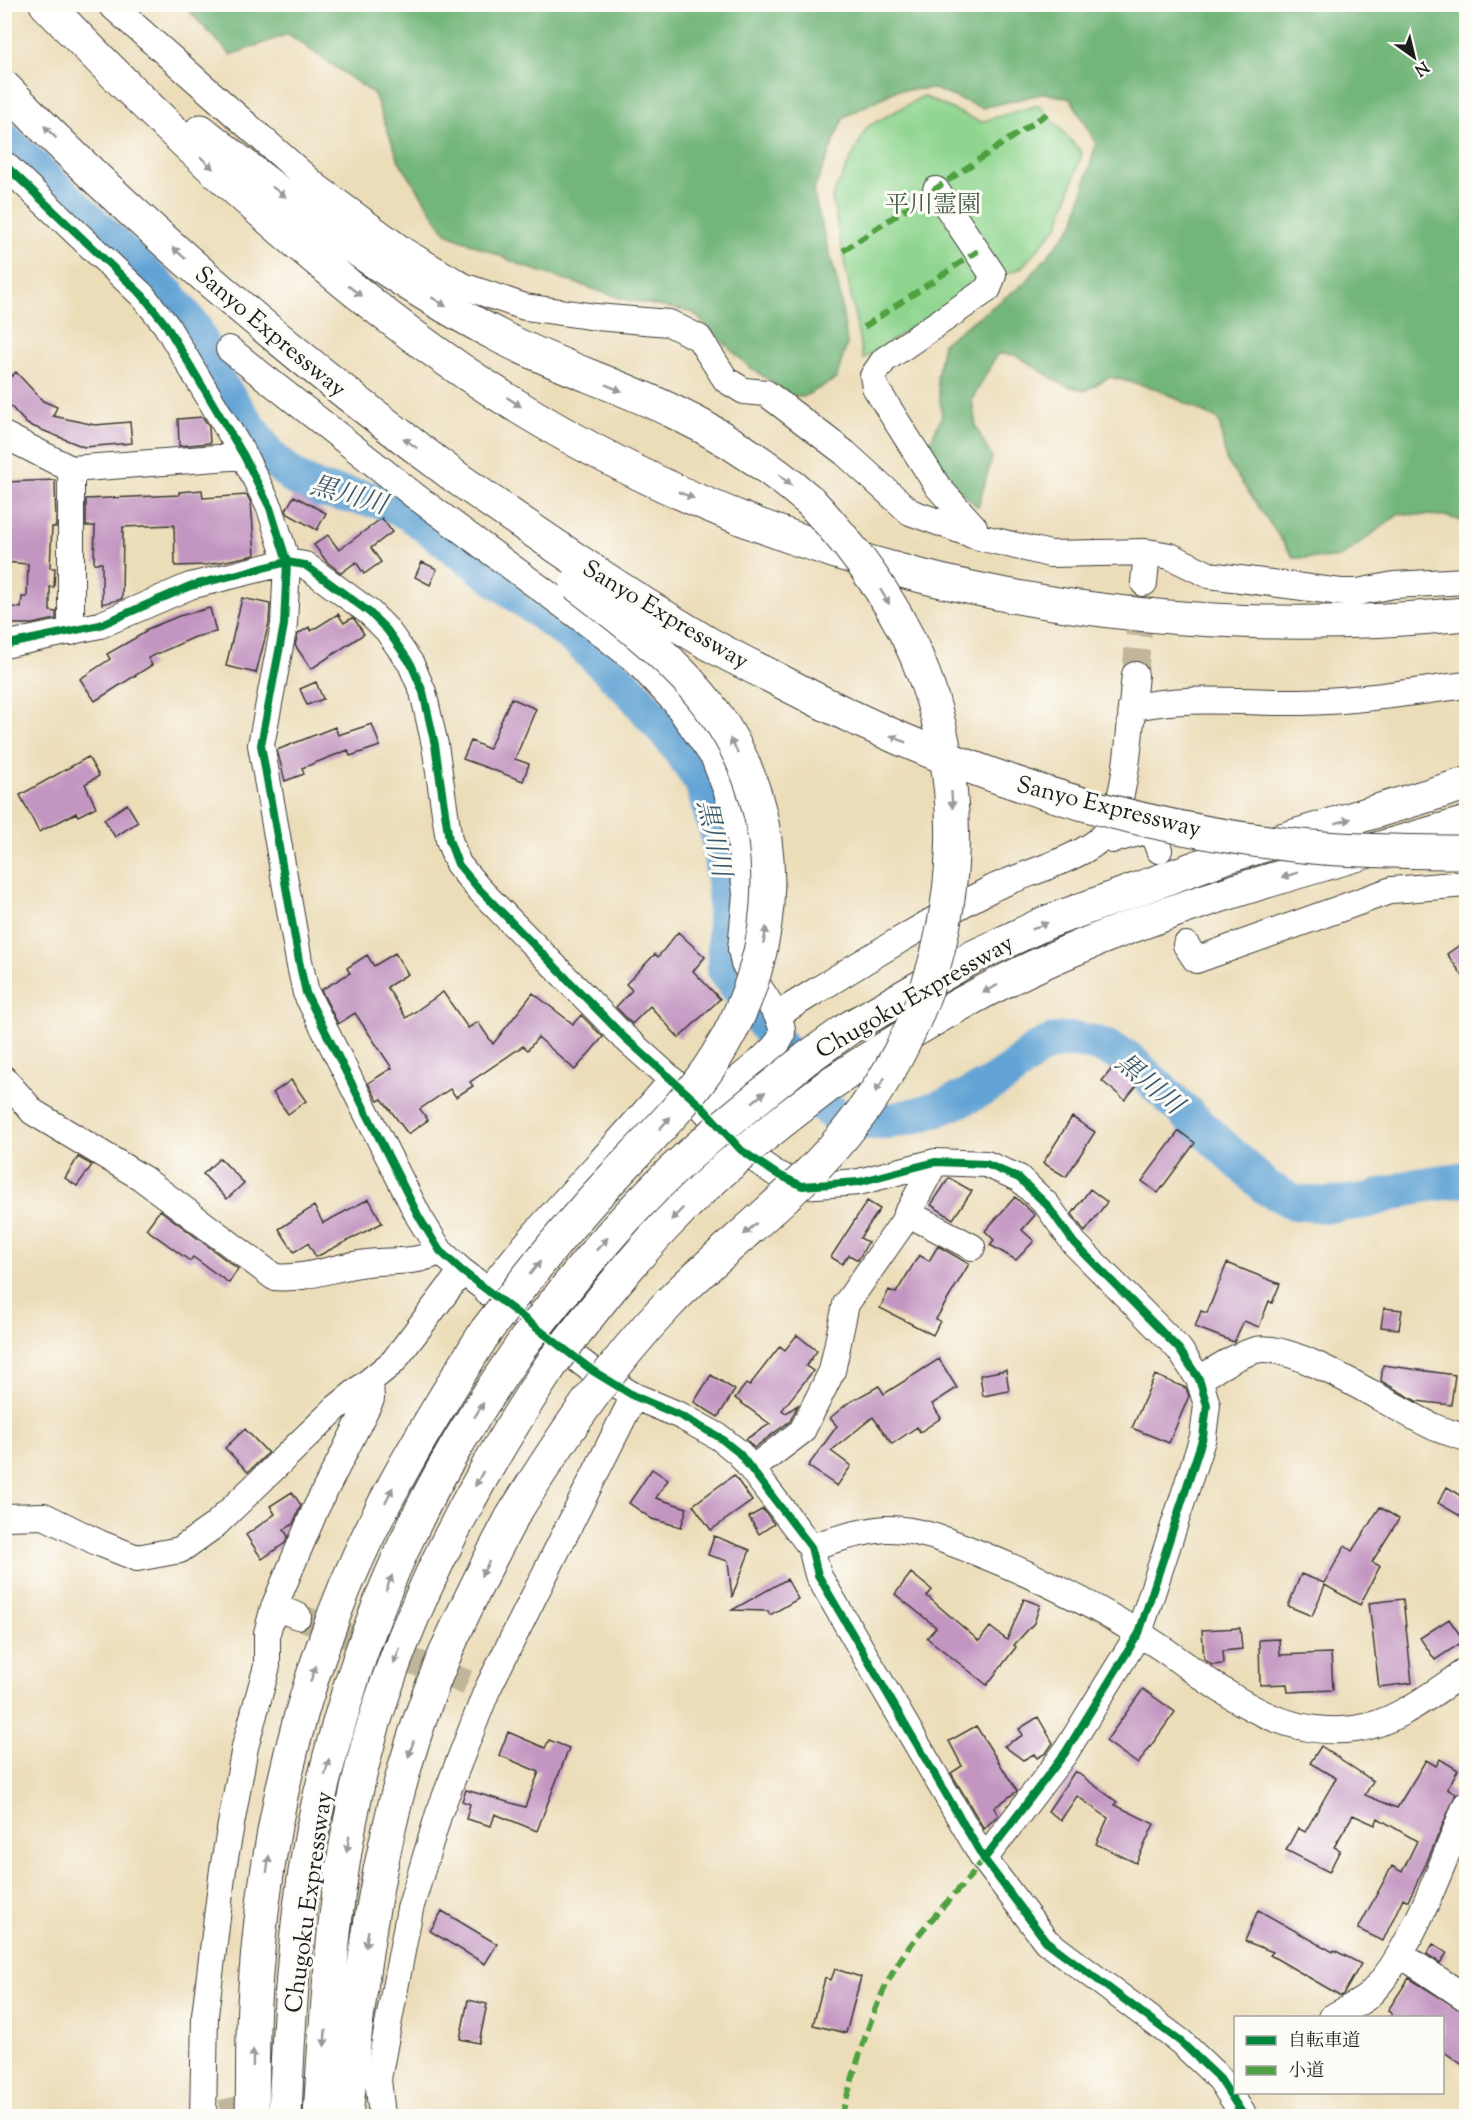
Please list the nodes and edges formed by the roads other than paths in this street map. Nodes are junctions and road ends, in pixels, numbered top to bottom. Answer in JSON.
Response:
{"nodes":[{"id":1,"x":46,"y":4,"type":"edge"},
{"id":2,"x":58,"y":4,"type":"edge"},
{"id":3,"x":110,"y":4,"type":"edge"},
{"id":4,"x":4,"y":87,"type":"edge"},
{"id":5,"x":4,"y":164,"type":"edge"},
{"id":6,"x":936,"y":190,"type":"dead end"},
{"id":7,"x":229,"y":349,"type":"dead end"},
{"id":8,"x":4,"y":435,"type":"edge"},
{"id":9,"x":244,"y":456,"type":"junction"},
{"id":10,"x":71,"y":469,"type":"junction"},
{"id":11,"x":457,"y":478,"type":"junction"},
{"id":12,"x":972,"y":535,"type":"junction"},
{"id":13,"x":1147,"y":552,"type":"junction"},
{"id":14,"x":287,"y":562,"type":"junction"},
{"id":15,"x":1467,"y":581,"type":"edge"},
{"id":16,"x":1144,"y":583,"type":"tunnel mouth"},
{"id":17,"x":1467,"y":614,"type":"edge"},
{"id":18,"x":71,"y":632,"type":"junction"},
{"id":19,"x":4,"y":645,"type":"edge"},
{"id":20,"x":1135,"y":675,"type":"tunnel mouth"},
{"id":21,"x":1467,"y":685,"type":"edge"},
{"id":22,"x":1131,"y":708,"type":"junction"},
{"id":23,"x":1467,"y":784,"type":"edge"},
{"id":24,"x":1467,"y":823,"type":"edge"},
{"id":25,"x":1104,"y":835,"type":"junction"},
{"id":26,"x":1159,"y":850,"type":"dead end"},
{"id":27,"x":1467,"y":852,"type":"edge"},
{"id":28,"x":1467,"y":884,"type":"edge"},
{"id":29,"x":1186,"y":945,"type":"dead end"},
{"id":30,"x":777,"y":1015,"type":"junction"},
{"id":31,"x":4,"y":1079,"type":"edge"},
{"id":32,"x":672,"y":1080,"type":"junction"},
{"id":33,"x":702,"y":1107,"type":"junction"},
{"id":34,"x":935,"y":1162,"type":"junction"},
{"id":35,"x":908,"y":1213,"type":"junction"},
{"id":36,"x":972,"y":1247,"type":"dead end"},
{"id":37,"x":440,"y":1251,"type":"junction"},
{"id":38,"x":462,"y":1271,"type":"junction"},
{"id":39,"x":487,"y":1292,"type":"junction"},
{"id":40,"x":1199,"y":1379,"type":"junction"},
{"id":41,"x":370,"y":1380,"type":"junction"},
{"id":42,"x":634,"y":1396,"type":"junction"},
{"id":43,"x":1467,"y":1438,"type":"edge"},
{"id":44,"x":752,"y":1469,"type":"junction"},
{"id":45,"x":4,"y":1517,"type":"edge"},
{"id":46,"x":811,"y":1547,"type":"junction"},
{"id":47,"x":274,"y":1607,"type":"junction"},
{"id":48,"x":298,"y":1616,"type":"tunnel mouth"},
{"id":49,"x":1139,"y":1633,"type":"junction"},
{"id":50,"x":1466,"y":1679,"type":"edge"},
{"id":51,"x":1467,"y":1805,"type":"edge"},
{"id":52,"x":984,"y":1859,"type":"junction"},
{"id":53,"x":1400,"y":1954,"type":"junction"},
{"id":54,"x":1467,"y":1998,"type":"edge"},
{"id":55,"x":1334,"y":2016,"type":"edge"},
{"id":56,"x":1228,"y":2074,"type":"edge"},
{"id":57,"x":1234,"y":2090,"type":"edge"},
{"id":58,"x":1236,"y":2094,"type":"edge"},
{"id":59,"x":220,"y":2115,"type":"edge"},
{"id":60,"x":285,"y":2116,"type":"edge"},
{"id":61,"x":320,"y":2116,"type":"edge"},
{"id":62,"x":346,"y":2116,"type":"edge"},
{"id":63,"x":382,"y":2116,"type":"edge"},
{"id":64,"x":1244,"y":2116,"type":"edge"}],
"edges":[{"from":1,"to":17,"type":"highway","one_way":true},
{"from":2,"to":62,"type":"highway","one_way":true,"bridge":true},
{"from":3,"to":12,"type":"street"},
{"from":11,"to":4,"type":"highway","name":"Sanyo Expressway","one_way":true},
{"from":5,"to":9,"type":"street"},
{"from":6,"to":12,"type":"street"},
{"from":7,"to":30,"type":"street"},
{"from":8,"to":10,"type":"street"},
{"from":9,"to":10,"type":"street"},
{"from":9,"to":14,"type":"street"},
{"from":10,"to":18,"type":"street"},
{"from":27,"to":11,"type":"highway","name":"Sanyo Expressway","one_way":true,"bridge":true},
{"from":59,"to":11,"type":"highway","one_way":true,"bridge":true},
{"from":12,"to":13,"type":"street"},
{"from":13,"to":15,"type":"street"},
{"from":13,"to":16,"type":"street"},
{"from":14,"to":18,"type":"street"},
{"from":14,"to":32,"type":"street"},
{"from":14,"to":37,"type":"street"},
{"from":18,"to":19,"type":"street"},
{"from":20,"to":22,"type":"street"},
{"from":21,"to":22,"type":"street"},
{"from":22,"to":25,"type":"street"},
{"from":60,"to":23,"type":"highway","name":"Chugoku Expressway","one_way":true,"bridge":true},
{"from":24,"to":61,"type":"highway","name":"Chugoku Expressway","one_way":true,"bridge":true},
{"from":25,"to":26,"type":"street"},
{"from":25,"to":30,"type":"street"},
{"from":28,"to":29,"type":"street"},
{"from":30,"to":33,"type":"street"},
{"from":31,"to":37,"type":"street"},
{"from":32,"to":33,"type":"street"},
{"from":32,"to":39,"type":"street"},
{"from":33,"to":34,"type":"street"},
{"from":34,"to":35,"type":"street"},
{"from":34,"to":40,"type":"street"},
{"from":35,"to":36,"type":"street"},
{"from":35,"to":44,"type":"street"},
{"from":37,"to":38,"type":"street"},
{"from":38,"to":39,"type":"street"},
{"from":38,"to":41,"type":"street"},
{"from":39,"to":42,"type":"street"},
{"from":40,"to":43,"type":"street"},
{"from":40,"to":49,"type":"street"},
{"from":41,"to":45,"type":"street"},
{"from":41,"to":47,"type":"street"},
{"from":42,"to":44,"type":"street"},
{"from":42,"to":63,"type":"street"},
{"from":44,"to":46,"type":"street"},
{"from":46,"to":49,"type":"street"},
{"from":46,"to":52,"type":"street"},
{"from":47,"to":48,"type":"street"},
{"from":47,"to":59,"type":"street"},
{"from":49,"to":50,"type":"street"},
{"from":49,"to":52,"type":"street"},
{"from":51,"to":53,"type":"street"},
{"from":52,"to":56,"type":"street"},
{"from":53,"to":54,"type":"street"},
{"from":53,"to":55,"type":"street"},
{"from":56,"to":57,"type":"street"},
{"from":58,"to":64,"type":"street"}]}
